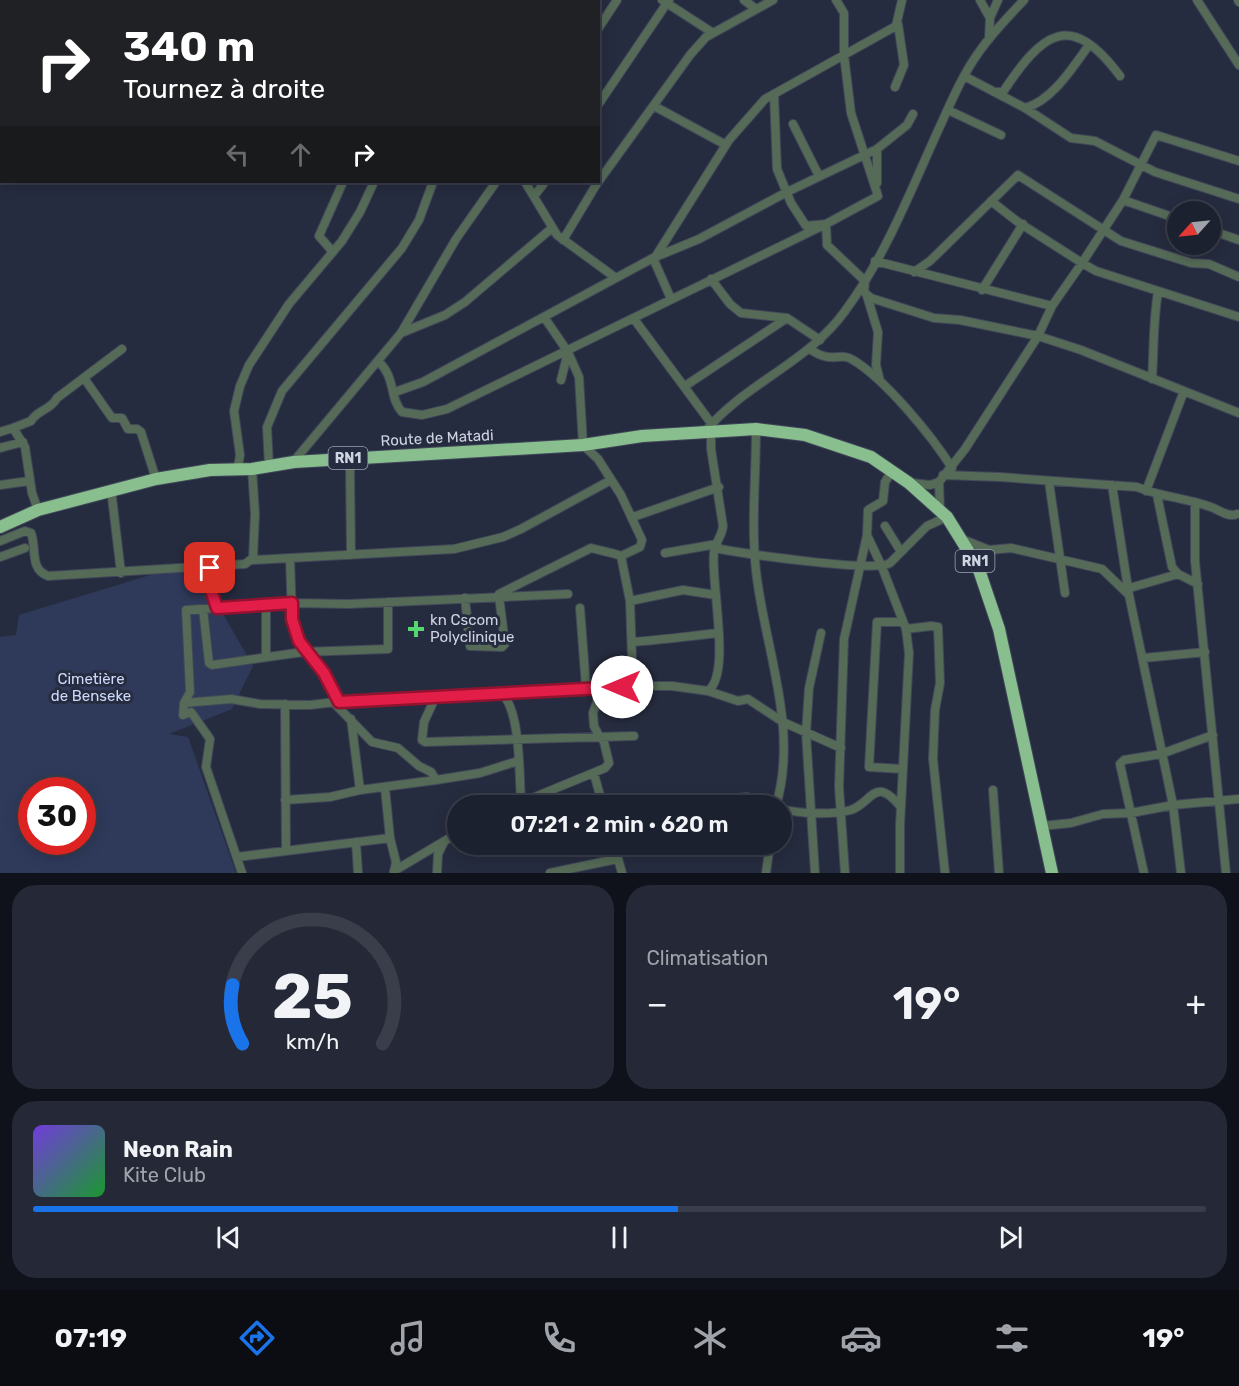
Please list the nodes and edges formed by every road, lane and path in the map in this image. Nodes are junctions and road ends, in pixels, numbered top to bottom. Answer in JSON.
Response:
{"nodes":[{"id":1,"x":744,"y":0,"type":"edge"},
{"id":2,"x":773,"y":0,"type":"edge"},
{"id":3,"x":836,"y":0,"type":"edge"},
{"id":4,"x":902,"y":0,"type":"edge"},
{"id":5,"x":980,"y":0,"type":"edge"},
{"id":6,"x":998,"y":0,"type":"edge"},
{"id":7,"x":1024,"y":0,"type":"edge"},
{"id":8,"x":1197,"y":0,"type":"edge"},
{"id":9,"x":666,"y":1,"type":"edge"},
{"id":10,"x":613,"y":2,"type":"edge"},
{"id":11,"x":756,"y":9,"type":"junction"},
{"id":12,"x":990,"y":18,"type":"junction"},
{"id":13,"x":898,"y":24,"type":"junction"},
{"id":14,"x":600,"y":25,"type":"edge"},
{"id":15,"x":713,"y":33,"type":"junction"},
{"id":16,"x":989,"y":39,"type":"junction"},
{"id":17,"x":1089,"y":45,"type":"junction"},
{"id":18,"x":844,"y":55,"type":"junction"},
{"id":19,"x":1239,"y":65,"type":"edge"},
{"id":20,"x":964,"y":76,"type":"junction"},
{"id":21,"x":1120,"y":76,"type":"dead end"},
{"id":22,"x":895,"y":87,"type":"dead end"},
{"id":23,"x":993,"y":92,"type":"junction"},
{"id":24,"x":774,"y":94,"type":"junction"},
{"id":25,"x":765,"y":99,"type":"junction"},
{"id":26,"x":600,"y":102,"type":"edge"},
{"id":27,"x":654,"y":106,"type":"junction"},
{"id":28,"x":774,"y":106,"type":"junction"},
{"id":29,"x":1025,"y":108,"type":"junction"},
{"id":30,"x":948,"y":110,"type":"junction"},
{"id":31,"x":913,"y":114,"type":"dead end"},
{"id":32,"x":793,"y":124,"type":"dead end"},
{"id":33,"x":1001,"y":135,"type":"dead end"},
{"id":34,"x":726,"y":145,"type":"junction"},
{"id":35,"x":877,"y":149,"type":"junction"},
{"id":36,"x":864,"y":154,"type":"junction"},
{"id":37,"x":1239,"y":161,"type":"edge"},
{"id":38,"x":1142,"y":163,"type":"junction"},
{"id":39,"x":819,"y":176,"type":"junction"},
{"id":40,"x":600,"y":180,"type":"edge"},
{"id":41,"x":343,"y":183,"type":"edge"},
{"id":42,"x":374,"y":183,"type":"edge"},
{"id":43,"x":433,"y":183,"type":"edge"},
{"id":44,"x":495,"y":183,"type":"edge"},
{"id":45,"x":526,"y":183,"type":"edge"},
{"id":46,"x":544,"y":183,"type":"edge"},
{"id":47,"x":597,"y":183,"type":"edge"},
{"id":48,"x":877,"y":190,"type":"junction"},
{"id":49,"x":787,"y":192,"type":"junction"},
{"id":50,"x":534,"y":196,"type":"junction"},
{"id":51,"x":1239,"y":199,"type":"edge"},
{"id":52,"x":1123,"y":200,"type":"junction"},
{"id":53,"x":991,"y":201,"type":"junction"},
{"id":54,"x":1167,"y":215,"type":"edge"},
{"id":55,"x":826,"y":224,"type":"junction"},
{"id":56,"x":1023,"y":224,"type":"junction"},
{"id":57,"x":552,"y":228,"type":"junction"},
{"id":58,"x":1104,"y":228,"type":"junction"},
{"id":59,"x":1221,"y":234,"type":"edge"},
{"id":60,"x":563,"y":240,"type":"junction"},
{"id":61,"x":1239,"y":240,"type":"edge"},
{"id":62,"x":333,"y":252,"type":"junction"},
{"id":63,"x":654,"y":257,"type":"junction"},
{"id":64,"x":875,"y":261,"type":"junction"},
{"id":65,"x":1082,"y":263,"type":"junction"},
{"id":66,"x":914,"y":272,"type":"junction"},
{"id":67,"x":1239,"y":276,"type":"edge"},
{"id":68,"x":616,"y":278,"type":"junction"},
{"id":69,"x":711,"y":279,"type":"junction"},
{"id":70,"x":865,"y":281,"type":"junction"},
{"id":71,"x":982,"y":290,"type":"junction"},
{"id":72,"x":1158,"y":292,"type":"junction"},
{"id":73,"x":867,"y":296,"type":"junction"},
{"id":74,"x":671,"y":299,"type":"junction"},
{"id":75,"x":1052,"y":306,"type":"junction"},
{"id":76,"x":544,"y":317,"type":"junction"},
{"id":77,"x":1239,"y":317,"type":"edge"},
{"id":78,"x":787,"y":318,"type":"junction"},
{"id":79,"x":634,"y":319,"type":"junction"},
{"id":80,"x":401,"y":333,"type":"junction"},
{"id":81,"x":1038,"y":336,"type":"junction"},
{"id":82,"x":820,"y":340,"type":"junction"},
{"id":83,"x":122,"y":349,"type":"dead end"},
{"id":84,"x":810,"y":349,"type":"junction"},
{"id":85,"x":568,"y":352,"type":"junction"},
{"id":86,"x":378,"y":361,"type":"junction"},
{"id":87,"x":84,"y":378,"type":"junction"},
{"id":88,"x":1152,"y":379,"type":"junction"},
{"id":89,"x":561,"y":380,"type":"dead end"},
{"id":90,"x":880,"y":382,"type":"junction"},
{"id":91,"x":685,"y":386,"type":"junction"},
{"id":92,"x":1184,"y":391,"type":"junction"},
{"id":93,"x":395,"y":392,"type":"junction"},
{"id":94,"x":1239,"y":413,"type":"edge"},
{"id":95,"x":13,"y":428,"type":"junction"},
{"id":96,"x":756,"y":429,"type":"junction"},
{"id":97,"x":709,"y":430,"type":"junction"},
{"id":98,"x":0,"y":432,"type":"edge"},
{"id":99,"x":23,"y":442,"type":"junction"},
{"id":100,"x":583,"y":445,"type":"junction"},
{"id":101,"x":0,"y":448,"type":"edge"},
{"id":102,"x":294,"y":462,"type":"junction"},
{"id":103,"x":270,"y":466,"type":"junction"},
{"id":104,"x":951,"y":466,"type":"junction"},
{"id":105,"x":238,"y":467,"type":"junction"},
{"id":106,"x":252,"y":469,"type":"junction"},
{"id":107,"x":350,"y":469,"type":"dead end"},
{"id":108,"x":892,"y":471,"type":"junction"},
{"id":109,"x":956,"y":475,"type":"junction"},
{"id":110,"x":941,"y":478,"type":"junction"},
{"id":111,"x":156,"y":479,"type":"junction"},
{"id":112,"x":611,"y":480,"type":"junction"},
{"id":113,"x":29,"y":481,"type":"junction"},
{"id":114,"x":1049,"y":482,"type":"junction"},
{"id":115,"x":909,"y":483,"type":"junction"},
{"id":116,"x":0,"y":485,"type":"edge"},
{"id":117,"x":1112,"y":485,"type":"junction"},
{"id":118,"x":719,"y":487,"type":"junction"},
{"id":119,"x":111,"y":489,"type":"junction"},
{"id":120,"x":1146,"y":491,"type":"junction"},
{"id":121,"x":1157,"y":495,"type":"junction"},
{"id":122,"x":1195,"y":502,"type":"junction"},
{"id":123,"x":38,"y":510,"type":"junction"},
{"id":124,"x":944,"y":514,"type":"junction"},
{"id":125,"x":1238,"y":514,"type":"edge"},
{"id":126,"x":633,"y":517,"type":"junction"},
{"id":127,"x":885,"y":526,"type":"dead end"},
{"id":128,"x":0,"y":527,"type":"edge"},
{"id":129,"x":867,"y":535,"type":"junction"},
{"id":130,"x":964,"y":540,"type":"junction"},
{"id":131,"x":0,"y":541,"type":"edge"},
{"id":132,"x":716,"y":546,"type":"junction"},
{"id":133,"x":25,"y":548,"type":"dead end"},
{"id":134,"x":902,"y":552,"type":"junction"},
{"id":135,"x":665,"y":553,"type":"dead end"},
{"id":136,"x":351,"y":555,"type":"junction"},
{"id":137,"x":621,"y":556,"type":"junction"},
{"id":138,"x":755,"y":556,"type":"junction"},
{"id":139,"x":0,"y":557,"type":"edge"},
{"id":140,"x":290,"y":558,"type":"junction"},
{"id":141,"x":252,"y":560,"type":"junction"},
{"id":142,"x":1061,"y":560,"type":"junction"},
{"id":143,"x":860,"y":567,"type":"junction"},
{"id":144,"x":882,"y":567,"type":"junction"},
{"id":145,"x":210,"y":568,"type":"junction"},
{"id":146,"x":122,"y":573,"type":"junction"},
{"id":147,"x":1178,"y":574,"type":"junction"},
{"id":148,"x":1198,"y":584,"type":"junction"},
{"id":149,"x":1127,"y":590,"type":"junction"},
{"id":150,"x":1065,"y":593,"type":"dead end"},
{"id":151,"x":568,"y":594,"type":"dead end"},
{"id":152,"x":716,"y":595,"type":"junction"},
{"id":153,"x":497,"y":596,"type":"junction"},
{"id":154,"x":465,"y":598,"type":"junction"},
{"id":155,"x":630,"y":601,"type":"junction"},
{"id":156,"x":388,"y":602,"type":"junction"},
{"id":157,"x":292,"y":603,"type":"junction"},
{"id":158,"x":266,"y":605,"type":"junction"},
{"id":159,"x":217,"y":608,"type":"junction"},
{"id":160,"x":580,"y":608,"type":"dead end"},
{"id":161,"x":203,"y":609,"type":"junction"},
{"id":162,"x":904,"y":626,"type":"junction"},
{"id":163,"x":719,"y":633,"type":"junction"},
{"id":164,"x":821,"y":633,"type":"dead end"},
{"id":165,"x":633,"y":642,"type":"junction"},
{"id":166,"x":306,"y":652,"type":"junction"},
{"id":167,"x":1205,"y":652,"type":"junction"},
{"id":168,"x":266,"y":655,"type":"junction"},
{"id":169,"x":1144,"y":658,"type":"junction"},
{"id":170,"x":633,"y":686,"type":"junction"},
{"id":171,"x":585,"y":687,"type":"junction"},
{"id":172,"x":609,"y":687,"type":"junction"},
{"id":173,"x":708,"y":691,"type":"junction"},
{"id":174,"x":501,"y":693,"type":"junction"},
{"id":175,"x":436,"y":696,"type":"junction"},
{"id":176,"x":337,"y":702,"type":"junction"},
{"id":177,"x":184,"y":703,"type":"junction"},
{"id":178,"x":285,"y":704,"type":"junction"},
{"id":179,"x":351,"y":719,"type":"junction"},
{"id":180,"x":783,"y":722,"type":"junction"},
{"id":181,"x":806,"y":733,"type":"junction"},
{"id":182,"x":1213,"y":735,"type":"junction"},
{"id":183,"x":634,"y":736,"type":"dead end"},
{"id":184,"x":515,"y":738,"type":"junction"},
{"id":185,"x":602,"y":738,"type":"junction"},
{"id":186,"x":841,"y":748,"type":"junction"},
{"id":187,"x":1161,"y":754,"type":"junction"},
{"id":188,"x":518,"y":762,"type":"junction"},
{"id":189,"x":419,"y":766,"type":"junction"},
{"id":190,"x":902,"y":769,"type":"junction"},
{"id":191,"x":594,"y":774,"type":"junction"},
{"id":192,"x":436,"y":780,"type":"junction"},
{"id":193,"x":419,"y":782,"type":"junction"},
{"id":194,"x":385,"y":788,"type":"junction"},
{"id":195,"x":360,"y":790,"type":"junction"},
{"id":196,"x":993,"y":790,"type":"dead end"},
{"id":197,"x":521,"y":795,"type":"edge"},
{"id":198,"x":537,"y":795,"type":"edge"},
{"id":199,"x":600,"y":795,"type":"edge"},
{"id":200,"x":779,"y":795,"type":"edge"},
{"id":201,"x":1218,"y":799,"type":"junction"},
{"id":202,"x":1239,"y":799,"type":"edge"},
{"id":203,"x":285,"y":800,"type":"junction"},
{"id":204,"x":1173,"y":805,"type":"junction"},
{"id":205,"x":901,"y":807,"type":"junction"},
{"id":206,"x":792,"y":810,"type":"edge"},
{"id":207,"x":840,"y":811,"type":"junction"},
{"id":208,"x":812,"y":813,"type":"junction"},
{"id":209,"x":1131,"y":813,"type":"junction"},
{"id":210,"x":1042,"y":826,"type":"junction"},
{"id":211,"x":390,"y":838,"type":"junction"},
{"id":212,"x":447,"y":840,"type":"edge"},
{"id":213,"x":444,"y":841,"type":"junction"},
{"id":214,"x":356,"y":842,"type":"junction"},
{"id":215,"x":285,"y":851,"type":"junction"},
{"id":216,"x":616,"y":855,"type":"edge"},
{"id":217,"x":768,"y":855,"type":"edge"},
{"id":218,"x":237,"y":857,"type":"junction"},
{"id":219,"x":617,"y":859,"type":"junction"},
{"id":220,"x":392,"y":872,"type":"edge"},
{"id":221,"x":569,"y":872,"type":"edge"},
{"id":222,"x":242,"y":873,"type":"edge"},
{"id":223,"x":358,"y":873,"type":"edge"},
{"id":224,"x":437,"y":873,"type":"edge"},
{"id":225,"x":550,"y":873,"type":"edge"},
{"id":226,"x":622,"y":873,"type":"edge"},
{"id":227,"x":766,"y":873,"type":"edge"},
{"id":228,"x":815,"y":873,"type":"edge"},
{"id":229,"x":845,"y":873,"type":"edge"},
{"id":230,"x":900,"y":873,"type":"edge"},
{"id":231,"x":945,"y":873,"type":"edge"},
{"id":232,"x":999,"y":873,"type":"edge"},
{"id":233,"x":1052,"y":873,"type":"edge"},
{"id":234,"x":1144,"y":873,"type":"edge"},
{"id":235,"x":1180,"y":873,"type":"edge"},
{"id":236,"x":1226,"y":873,"type":"edge"}],
"edges":[{"from":1,"to":11,"type":"street"},
{"from":2,"to":11,"type":"street"},
{"from":3,"to":18,"type":"street"},
{"from":4,"to":13,"type":"street"},
{"from":5,"to":12,"type":"street"},
{"from":6,"to":12,"type":"street"},
{"from":7,"to":16,"type":"street"},
{"from":8,"to":19,"type":"street"},
{"from":9,"to":15,"type":"street"},
{"from":9,"to":26,"type":"street"},
{"from":10,"to":14,"type":"street"},
{"from":11,"to":15,"type":"street"},
{"from":12,"to":16,"type":"street"},
{"from":13,"to":18,"type":"street"},
{"from":13,"to":22,"type":"street"},
{"from":15,"to":27,"type":"street"},
{"from":16,"to":20,"type":"street"},
{"from":17,"to":21,"type":"street"},
{"from":17,"to":23,"type":"street"},
{"from":17,"to":29,"type":"street"},
{"from":18,"to":24,"type":"street"},
{"from":18,"to":36,"type":"street"},
{"from":20,"to":23,"type":"street"},
{"from":20,"to":30,"type":"street"},
{"from":23,"to":29,"type":"street"},
{"from":24,"to":25,"type":"street"},
{"from":24,"to":28,"type":"street"},
{"from":25,"to":28,"type":"street"},
{"from":25,"to":34,"type":"street"},
{"from":27,"to":34,"type":"street"},
{"from":27,"to":40,"type":"street"},
{"from":28,"to":49,"type":"street"},
{"from":29,"to":38,"type":"street"},
{"from":30,"to":33,"type":"street"},
{"from":30,"to":64,"type":"street"},
{"from":31,"to":35,"type":"street"},
{"from":32,"to":39,"type":"street"},
{"from":34,"to":63,"type":"street"},
{"from":35,"to":36,"type":"street"},
{"from":35,"to":48,"type":"street"},
{"from":36,"to":39,"type":"street"},
{"from":36,"to":48,"type":"street"},
{"from":37,"to":38,"type":"street"},
{"from":38,"to":51,"type":"street"},
{"from":38,"to":52,"type":"street"},
{"from":39,"to":49,"type":"street"},
{"from":41,"to":62,"type":"street"},
{"from":42,"to":62,"type":"street"},
{"from":43,"to":103,"type":"street"},
{"from":44,"to":80,"type":"street"},
{"from":45,"to":50,"type":"street"},
{"from":46,"to":50,"type":"street"},
{"from":47,"to":60,"type":"street"},
{"from":48,"to":55,"type":"street"},
{"from":49,"to":55,"type":"street"},
{"from":49,"to":63,"type":"street"},
{"from":50,"to":57,"type":"street"},
{"from":52,"to":54,"type":"street"},
{"from":52,"to":58,"type":"street"},
{"from":53,"to":56,"type":"street"},
{"from":53,"to":58,"type":"street"},
{"from":53,"to":66,"type":"street"},
{"from":55,"to":69,"type":"street"},
{"from":55,"to":70,"type":"street"},
{"from":56,"to":65,"type":"street"},
{"from":56,"to":71,"type":"street"},
{"from":57,"to":60,"type":"street"},
{"from":57,"to":80,"type":"street"},
{"from":58,"to":65,"type":"street"},
{"from":58,"to":67,"type":"street"},
{"from":59,"to":61,"type":"street"},
{"from":60,"to":68,"type":"street"},
{"from":62,"to":105,"type":"street"},
{"from":63,"to":68,"type":"street"},
{"from":63,"to":74,"type":"street"},
{"from":64,"to":66,"type":"street"},
{"from":64,"to":70,"type":"street"},
{"from":65,"to":72,"type":"street"},
{"from":65,"to":75,"type":"street"},
{"from":66,"to":71,"type":"street"},
{"from":68,"to":76,"type":"street"},
{"from":69,"to":74,"type":"street"},
{"from":69,"to":78,"type":"street"},
{"from":70,"to":73,"type":"street"},
{"from":70,"to":82,"type":"street"},
{"from":71,"to":75,"type":"street"},
{"from":72,"to":77,"type":"street"},
{"from":72,"to":88,"type":"street"},
{"from":73,"to":81,"type":"street"},
{"from":73,"to":90,"type":"street"},
{"from":74,"to":79,"type":"street"},
{"from":75,"to":81,"type":"street"},
{"from":76,"to":85,"type":"street"},
{"from":76,"to":93,"type":"street"},
{"from":78,"to":82,"type":"street"},
{"from":78,"to":91,"type":"street"},
{"from":79,"to":85,"type":"street"},
{"from":79,"to":91,"type":"street"},
{"from":80,"to":86,"type":"street"},
{"from":81,"to":88,"type":"street"},
{"from":81,"to":104,"type":"street"},
{"from":82,"to":84,"type":"street"},
{"from":83,"to":87,"type":"street"},
{"from":84,"to":90,"type":"street"},
{"from":84,"to":97,"type":"street"},
{"from":85,"to":89,"type":"street"},
{"from":85,"to":93,"type":"street"},
{"from":85,"to":100,"type":"street"},
{"from":86,"to":93,"type":"street"},
{"from":86,"to":102,"type":"street"},
{"from":87,"to":95,"type":"street"},
{"from":87,"to":111,"type":"street"},
{"from":88,"to":92,"type":"street"},
{"from":90,"to":104,"type":"street"},
{"from":91,"to":97,"type":"street"},
{"from":92,"to":94,"type":"street"},
{"from":92,"to":120,"type":"street"},
{"from":95,"to":98,"type":"street"},
{"from":95,"to":99,"type":"street"},
{"from":96,"to":97,"type":"highway","number":"RN1"},
{"from":96,"to":108,"type":"highway","number":"RN1"},
{"from":96,"to":138,"type":"street"},
{"from":97,"to":100,"type":"highway","name":"Route de Matadi","number":"RN1"},
{"from":97,"to":118,"type":"street"},
{"from":99,"to":101,"type":"street"},
{"from":99,"to":113,"type":"street"},
{"from":100,"to":102,"type":"highway","name":"Route de Matadi","number":"RN1"},
{"from":100,"to":112,"type":"street"},
{"from":102,"to":103,"type":"highway","name":"Route de Matadi","number":"RN1"},
{"from":103,"to":106,"type":"highway","name":"Route de Matadi","number":"RN1"},
{"from":104,"to":109,"type":"street"},
{"from":104,"to":110,"type":"street"},
{"from":105,"to":106,"type":"highway","name":"Route de Matadi","number":"RN1"},
{"from":105,"to":111,"type":"highway","name":"Route de Matadi","number":"RN1"},
{"from":106,"to":141,"type":"street"},
{"from":107,"to":136,"type":"street"},
{"from":108,"to":115,"type":"highway","number":"RN1"},
{"from":108,"to":129,"type":"street"},
{"from":109,"to":110,"type":"street"},
{"from":109,"to":114,"type":"street"},
{"from":110,"to":115,"type":"street"},
{"from":110,"to":124,"type":"street"},
{"from":111,"to":119,"type":"highway","name":"Route de Matadi","number":"RN1"},
{"from":112,"to":126,"type":"street"},
{"from":112,"to":136,"type":"street"},
{"from":113,"to":116,"type":"street"},
{"from":113,"to":123,"type":"street"},
{"from":114,"to":117,"type":"street"},
{"from":114,"to":142,"type":"street"},
{"from":115,"to":124,"type":"highway","number":"RN1"},
{"from":117,"to":120,"type":"street"},
{"from":117,"to":149,"type":"street"},
{"from":118,"to":126,"type":"street"},
{"from":118,"to":132,"type":"street"},
{"from":119,"to":123,"type":"highway","name":"Route de Matadi","number":"RN1"},
{"from":119,"to":146,"type":"street"},
{"from":120,"to":121,"type":"street"},
{"from":121,"to":122,"type":"street"},
{"from":121,"to":147,"type":"street"},
{"from":122,"to":125,"type":"street"},
{"from":122,"to":148,"type":"street"},
{"from":123,"to":128,"type":"highway","name":"Route de Matadi","number":"RN1"},
{"from":124,"to":130,"type":"highway","number":"RN1"},
{"from":124,"to":134,"type":"street"},
{"from":126,"to":137,"type":"street"},
{"from":127,"to":134,"type":"street"},
{"from":129,"to":143,"type":"street"},
{"from":129,"to":144,"type":"street"},
{"from":130,"to":142,"type":"street"},
{"from":130,"to":210,"type":"highway","number":"RN1"},
{"from":131,"to":146,"type":"street"},
{"from":132,"to":135,"type":"street"},
{"from":132,"to":138,"type":"street"},
{"from":132,"to":152,"type":"street"},
{"from":133,"to":139,"type":"street"},
{"from":134,"to":144,"type":"street"},
{"from":136,"to":140,"type":"street"},
{"from":137,"to":153,"type":"street"},
{"from":137,"to":155,"type":"street"},
{"from":138,"to":143,"type":"street"},
{"from":138,"to":180,"type":"street"},
{"from":140,"to":141,"type":"street"},
{"from":140,"to":157,"type":"street"},
{"from":141,"to":145,"type":"street"},
{"from":142,"to":149,"type":"street"},
{"from":142,"to":150,"type":"street"},
{"from":143,"to":144,"type":"street"},
{"from":143,"to":186,"type":"street"},
{"from":144,"to":162,"type":"street"},
{"from":145,"to":146,"type":"street"},
{"from":145,"to":159,"type":"street"},
{"from":147,"to":148,"type":"street"},
{"from":147,"to":149,"type":"street"},
{"from":148,"to":167,"type":"street"},
{"from":149,"to":169,"type":"street"},
{"from":151,"to":153,"type":"street"},
{"from":152,"to":155,"type":"street"},
{"from":152,"to":163,"type":"street"},
{"from":153,"to":154,"type":"street"},
{"from":153,"to":154,"type":"street"},
{"from":154,"to":156,"type":"street"},
{"from":155,"to":165,"type":"street"},
{"from":156,"to":157,"type":"street"},
{"from":156,"to":166,"type":"street"},
{"from":157,"to":158,"type":"street"},
{"from":157,"to":166,"type":"street"},
{"from":158,"to":159,"type":"street"},
{"from":158,"to":168,"type":"street"},
{"from":159,"to":161,"type":"street"},
{"from":160,"to":171,"type":"street"},
{"from":161,"to":168,"type":"street"},
{"from":161,"to":177,"type":"street"},
{"from":162,"to":190,"type":"street"},
{"from":162,"to":190,"type":"street"},
{"from":162,"to":231,"type":"street"},
{"from":163,"to":165,"type":"street"},
{"from":163,"to":173,"type":"street"},
{"from":164,"to":181,"type":"street"},
{"from":165,"to":170,"type":"street"},
{"from":166,"to":168,"type":"street"},
{"from":166,"to":176,"type":"street"},
{"from":167,"to":169,"type":"street"},
{"from":167,"to":182,"type":"street"},
{"from":169,"to":187,"type":"street"},
{"from":170,"to":172,"type":"street"},
{"from":170,"to":173,"type":"street"},
{"from":171,"to":172,"type":"street"},
{"from":171,"to":174,"type":"street"},
{"from":172,"to":185,"type":"street"},
{"from":173,"to":180,"type":"street"},
{"from":174,"to":175,"type":"street"},
{"from":174,"to":184,"type":"street"},
{"from":175,"to":176,"type":"street"},
{"from":175,"to":184,"type":"street"},
{"from":176,"to":178,"type":"street"},
{"from":176,"to":179,"type":"street"},
{"from":177,"to":178,"type":"street"},
{"from":177,"to":218,"type":"street"},
{"from":178,"to":203,"type":"street"},
{"from":179,"to":189,"type":"street"},
{"from":179,"to":195,"type":"street"},
{"from":180,"to":181,"type":"street"},
{"from":180,"to":200,"type":"street"},
{"from":181,"to":186,"type":"street"},
{"from":181,"to":208,"type":"street"},
{"from":182,"to":187,"type":"street"},
{"from":182,"to":201,"type":"street"},
{"from":183,"to":185,"type":"street"},
{"from":184,"to":185,"type":"street"},
{"from":184,"to":188,"type":"street"},
{"from":185,"to":191,"type":"street"},
{"from":186,"to":207,"type":"street"},
{"from":187,"to":204,"type":"street"},
{"from":187,"to":209,"type":"street"},
{"from":188,"to":192,"type":"street"},
{"from":188,"to":197,"type":"street"},
{"from":189,"to":192,"type":"street"},
{"from":189,"to":193,"type":"street"},
{"from":190,"to":205,"type":"street"},
{"from":191,"to":198,"type":"street"},
{"from":191,"to":199,"type":"street"},
{"from":192,"to":193,"type":"street"},
{"from":193,"to":194,"type":"street"},
{"from":194,"to":195,"type":"street"},
{"from":194,"to":211,"type":"street"},
{"from":195,"to":203,"type":"street"},
{"from":196,"to":232,"type":"street"},
{"from":201,"to":202,"type":"street"},
{"from":201,"to":204,"type":"street"},
{"from":201,"to":236,"type":"street"},
{"from":203,"to":215,"type":"street"},
{"from":204,"to":209,"type":"street"},
{"from":204,"to":235,"type":"street"},
{"from":205,"to":207,"type":"street"},
{"from":205,"to":230,"type":"street"},
{"from":206,"to":208,"type":"street"},
{"from":207,"to":208,"type":"street"},
{"from":207,"to":229,"type":"street"},
{"from":208,"to":228,"type":"street"},
{"from":209,"to":210,"type":"street"},
{"from":209,"to":234,"type":"street"},
{"from":210,"to":233,"type":"highway","number":"RN1"},
{"from":211,"to":214,"type":"street"},
{"from":211,"to":220,"type":"street"},
{"from":212,"to":213,"type":"street"},
{"from":213,"to":220,"type":"street"},
{"from":213,"to":224,"type":"street"},
{"from":214,"to":215,"type":"street"},
{"from":214,"to":223,"type":"street"},
{"from":215,"to":218,"type":"street"},
{"from":216,"to":219,"type":"street"},
{"from":217,"to":227,"type":"street"},
{"from":218,"to":222,"type":"street"},
{"from":219,"to":221,"type":"street"},
{"from":219,"to":226,"type":"street"},
{"from":221,"to":225,"type":"street"}]}
